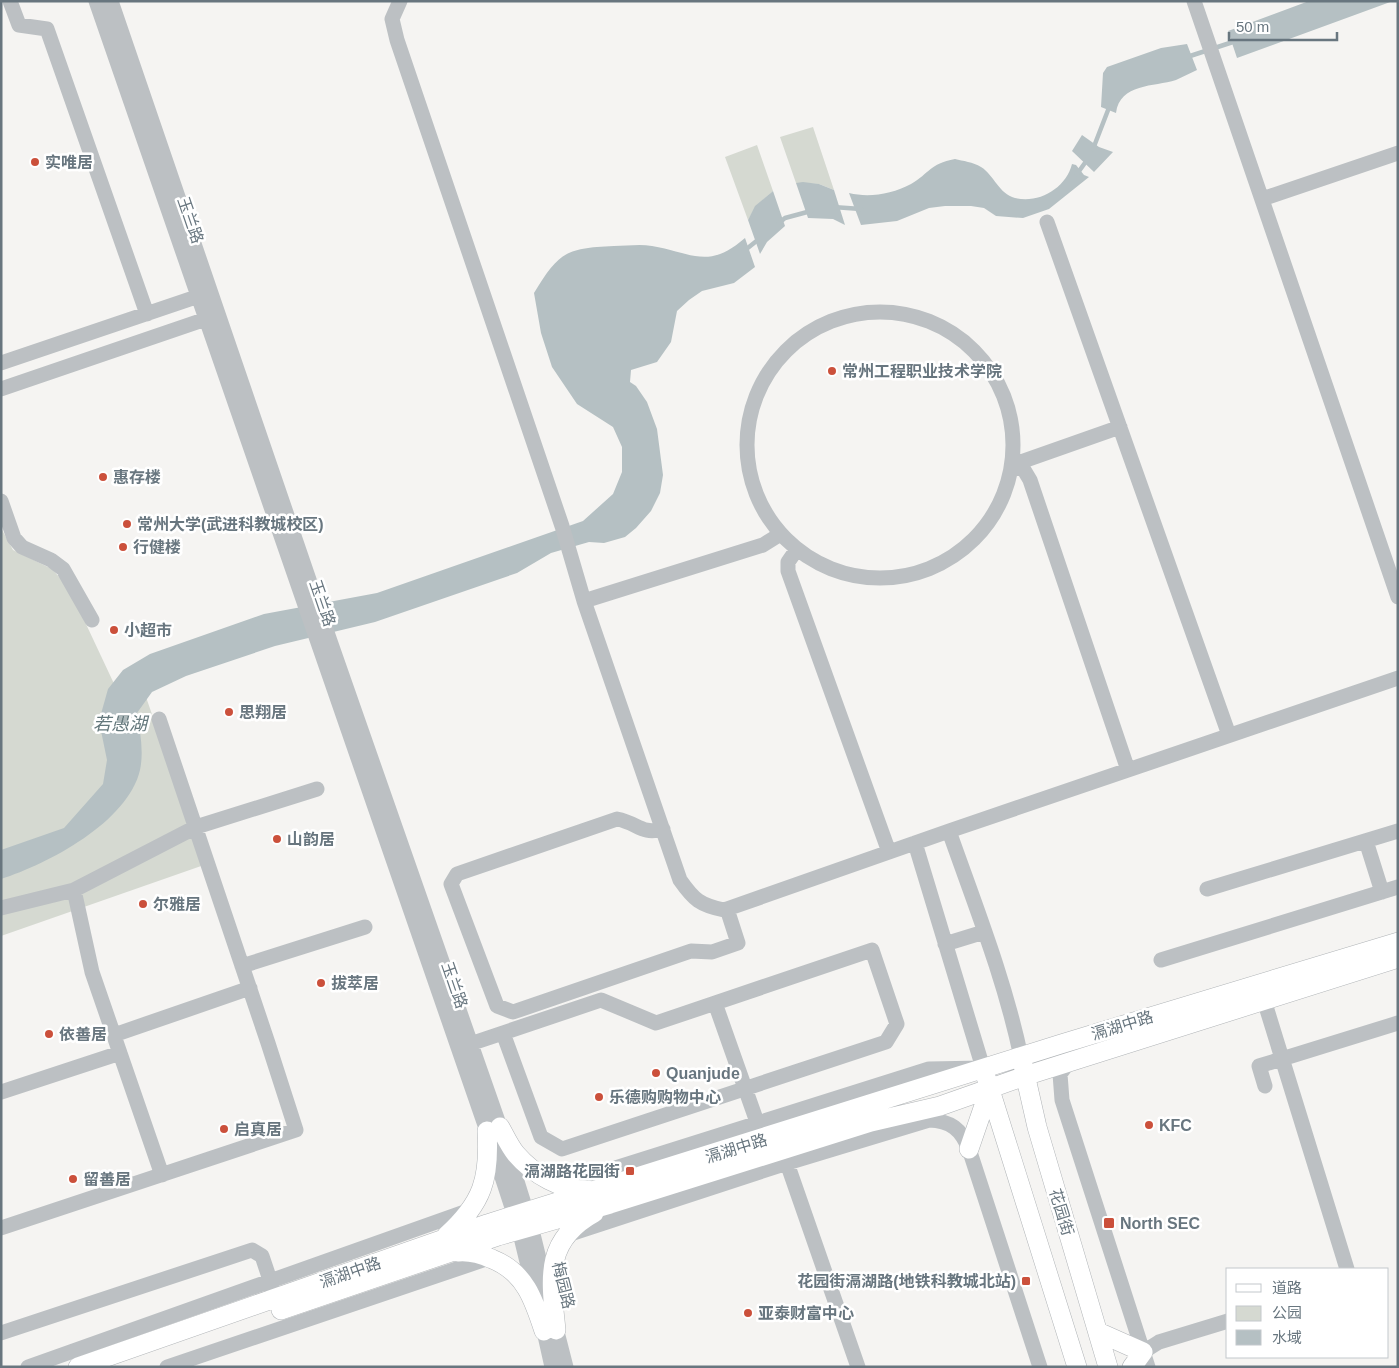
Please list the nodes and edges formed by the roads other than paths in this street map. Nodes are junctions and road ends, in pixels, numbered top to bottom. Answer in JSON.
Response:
{"nodes":[{"id":1,"x":10,"y":1,"type":"edge"},
{"id":2,"x":96,"y":1,"type":"edge"},
{"id":3,"x":111,"y":1,"type":"edge"},
{"id":4,"x":400,"y":1,"type":"edge"},
{"id":5,"x":1194,"y":1,"type":"edge"},
{"id":6,"x":1398,"y":153,"type":"edge"},
{"id":7,"x":1262,"y":199,"type":"junction"},
{"id":8,"x":1047,"y":222,"type":"dead end"},
{"id":9,"x":199,"y":296,"type":"junction"},
{"id":10,"x":215,"y":305,"type":"junction"},
{"id":11,"x":147,"y":314,"type":"junction"},
{"id":12,"x":206,"y":319,"type":"junction"},
{"id":13,"x":1,"y":363,"type":"edge"},
{"id":14,"x":1,"y":389,"type":"edge"},
{"id":15,"x":1120,"y":427,"type":"junction"},
{"id":16,"x":1012,"y":465,"type":"junction"},
{"id":17,"x":1,"y":501,"type":"edge"},
{"id":18,"x":780,"y":535,"type":"junction"},
{"id":19,"x":797,"y":549,"type":"junction"},
{"id":20,"x":309,"y":596,"type":"junction"},
{"id":21,"x":1398,"y":597,"type":"edge"},
{"id":22,"x":584,"y":601,"type":"junction"},
{"id":23,"x":92,"y":620,"type":"dead end"},
{"id":24,"x":324,"y":641,"type":"junction"},
{"id":25,"x":1398,"y":678,"type":"edge"},
{"id":26,"x":160,"y":720,"type":"dead end"},
{"id":27,"x":1229,"y":735,"type":"junction"},
{"id":28,"x":1128,"y":770,"type":"junction"},
{"id":29,"x":317,"y":789,"type":"dead end"},
{"id":30,"x":196,"y":827,"type":"junction"},
{"id":31,"x":663,"y":828,"type":"junction"},
{"id":32,"x":949,"y":831,"type":"junction"},
{"id":33,"x":1398,"y":831,"type":"edge"},
{"id":34,"x":1366,"y":841,"type":"junction"},
{"id":35,"x":915,"y":843,"type":"junction"},
{"id":36,"x":889,"y":852,"type":"junction"},
{"id":37,"x":1398,"y":887,"type":"edge"},
{"id":38,"x":1207,"y":889,"type":"dead end"},
{"id":39,"x":74,"y":890,"type":"junction"},
{"id":40,"x":1382,"y":892,"type":"junction"},
{"id":41,"x":1,"y":908,"type":"edge"},
{"id":42,"x":726,"y":910,"type":"junction"},
{"id":43,"x":365,"y":927,"type":"dead end"},
{"id":44,"x":984,"y":932,"type":"junction"},
{"id":45,"x":1398,"y":942,"type":"edge"},
{"id":46,"x":945,"y":944,"type":"junction"},
{"id":47,"x":1398,"y":958,"type":"edge"},
{"id":48,"x":1161,"y":960,"type":"dead end"},
{"id":49,"x":242,"y":966,"type":"junction"},
{"id":50,"x":250,"y":988,"type":"junction"},
{"id":51,"x":1264,"y":1000,"type":"junction"},
{"id":52,"x":715,"y":1003,"type":"junction"},
{"id":53,"x":1398,"y":1023,"type":"edge"},
{"id":54,"x":504,"y":1033,"type":"junction"},
{"id":55,"x":114,"y":1035,"type":"junction"},
{"id":56,"x":470,"y":1044,"type":"junction"},
{"id":57,"x":120,"y":1053,"type":"junction"},
{"id":58,"x":1021,"y":1057,"type":"junction"},
{"id":59,"x":1280,"y":1059,"type":"junction"},
{"id":60,"x":1068,"y":1062,"type":"junction"},
{"id":61,"x":983,"y":1068,"type":"junction"},
{"id":62,"x":1025,"y":1076,"type":"junction"},
{"id":63,"x":1265,"y":1086,"type":"dead end"},
{"id":64,"x":990,"y":1088,"type":"junction"},
{"id":65,"x":746,"y":1089,"type":"junction"},
{"id":66,"x":1,"y":1092,"type":"edge"},
{"id":67,"x":757,"y":1122,"type":"junction"},
{"id":68,"x":494,"y":1129,"type":"junction"},
{"id":69,"x":969,"y":1149,"type":"junction"},
{"id":70,"x":787,"y":1163,"type":"junction"},
{"id":71,"x":162,"y":1175,"type":"junction"},
{"id":72,"x":1316,"y":1180,"type":"junction"},
{"id":73,"x":555,"y":1183,"type":"junction"},
{"id":74,"x":616,"y":1185,"type":"junction"},
{"id":75,"x":610,"y":1204,"type":"junction"},
{"id":76,"x":470,"y":1210,"type":"junction"},
{"id":77,"x":523,"y":1221,"type":"junction"},
{"id":78,"x":1,"y":1228,"type":"edge"},
{"id":79,"x":568,"y":1236,"type":"junction"},
{"id":80,"x":442,"y":1247,"type":"junction"},
{"id":81,"x":489,"y":1258,"type":"junction"},
{"id":82,"x":1339,"y":1268,"type":"edge"},
{"id":83,"x":1347,"y":1268,"type":"edge"},
{"id":84,"x":274,"y":1290,"type":"junction"},
{"id":85,"x":1226,"y":1322,"type":"edge"},
{"id":86,"x":550,"y":1330,"type":"junction"},
{"id":87,"x":1226,"y":1330,"type":"edge"},
{"id":88,"x":1098,"y":1332,"type":"junction"},
{"id":89,"x":1,"y":1334,"type":"edge"},
{"id":90,"x":1146,"y":1359,"type":"edge"},
{"id":91,"x":28,"y":1367,"type":"edge"},
{"id":92,"x":78,"y":1367,"type":"edge"},
{"id":93,"x":116,"y":1367,"type":"edge"},
{"id":94,"x":167,"y":1367,"type":"edge"},
{"id":95,"x":552,"y":1367,"type":"edge"},
{"id":96,"x":566,"y":1367,"type":"edge"},
{"id":97,"x":858,"y":1367,"type":"edge"},
{"id":98,"x":1040,"y":1367,"type":"edge"},
{"id":99,"x":1078,"y":1367,"type":"edge"},
{"id":100,"x":1108,"y":1367,"type":"edge"},
{"id":101,"x":1132,"y":1367,"type":"edge"}],
"edges":[{"from":1,"to":11,"type":"street"},
{"from":2,"to":9,"type":"street","name":"玉兰路"},
{"from":3,"to":10,"type":"street","name":"玉兰路"},
{"from":4,"to":22,"type":"street"},
{"from":5,"to":7,"type":"street"},
{"from":6,"to":7,"type":"street"},
{"from":7,"to":21,"type":"street"},
{"from":8,"to":15,"type":"street"},
{"from":9,"to":10,"type":"street"},
{"from":9,"to":11,"type":"street"},
{"from":9,"to":12,"type":"street","name":"玉兰路"},
{"from":10,"to":12,"type":"street"},
{"from":10,"to":20,"type":"street","name":"玉兰路"},
{"from":11,"to":13,"type":"street"},
{"from":12,"to":14,"type":"street"},
{"from":12,"to":20,"type":"street","name":"玉兰路"},
{"from":15,"to":16,"type":"street"},
{"from":15,"to":27,"type":"street"},
{"from":16,"to":18,"type":"street"},
{"from":16,"to":19,"type":"street"},
{"from":16,"to":28,"type":"street"},
{"from":17,"to":23,"type":"street"},
{"from":18,"to":19,"type":"street"},
{"from":18,"to":22,"type":"street"},
{"from":19,"to":36,"type":"street"},
{"from":20,"to":24,"type":"street","name":"玉兰路"},
{"from":22,"to":31,"type":"street"},
{"from":24,"to":56,"type":"street","name":"玉兰路"},
{"from":24,"to":68,"type":"street","name":"玉兰路"},
{"from":25,"to":27,"type":"street"},
{"from":26,"to":30,"type":"street"},
{"from":27,"to":28,"type":"street"},
{"from":28,"to":32,"type":"street"},
{"from":29,"to":30,"type":"street"},
{"from":30,"to":39,"type":"street"},
{"from":30,"to":49,"type":"street"},
{"from":31,"to":42,"type":"street"},
{"from":31,"to":42,"type":"street"},
{"from":32,"to":35,"type":"street"},
{"from":32,"to":44,"type":"street"},
{"from":33,"to":34,"type":"street"},
{"from":34,"to":38,"type":"street"},
{"from":34,"to":40,"type":"street"},
{"from":35,"to":36,"type":"street"},
{"from":35,"to":46,"type":"street"},
{"from":36,"to":42,"type":"street"},
{"from":37,"to":40,"type":"street"},
{"from":39,"to":41,"type":"street"},
{"from":39,"to":55,"type":"street"},
{"from":40,"to":48,"type":"street"},
{"from":43,"to":49,"type":"street"},
{"from":44,"to":46,"type":"street"},
{"from":44,"to":58,"type":"street"},
{"from":45,"to":58,"type":"main road","name":"滆湖中路"},
{"from":46,"to":61,"type":"street"},
{"from":47,"to":51,"type":"main road","name":"滆湖中路"},
{"from":49,"to":50,"type":"street"},
{"from":50,"to":55,"type":"street"},
{"from":50,"to":71,"type":"street"},
{"from":51,"to":59,"type":"street"},
{"from":51,"to":60,"type":"main road","name":"滆湖中路"},
{"from":52,"to":54,"type":"street"},
{"from":52,"to":65,"type":"street"},
{"from":52,"to":65,"type":"street"},
{"from":53,"to":59,"type":"street"},
{"from":54,"to":56,"type":"street"},
{"from":54,"to":65,"type":"street"},
{"from":55,"to":57,"type":"street"},
{"from":56,"to":68,"type":"street","name":"玉兰路"},
{"from":57,"to":66,"type":"street"},
{"from":57,"to":71,"type":"street"},
{"from":58,"to":61,"type":"main road","name":"滆湖中路"},
{"from":58,"to":62,"type":"main road","name":"花园街"},
{"from":59,"to":63,"type":"street"},
{"from":59,"to":72,"type":"street"},
{"from":60,"to":62,"type":"main road","name":"滆湖中路"},
{"from":60,"to":90,"type":"street"},
{"from":61,"to":64,"type":"main road","name":"花园街"},
{"from":61,"to":67,"type":"street"},
{"from":61,"to":74,"type":"main road","name":"滆湖中路"},
{"from":62,"to":64,"type":"main road","name":"滆湖中路"},
{"from":62,"to":88,"type":"main road","name":"花园街"},
{"from":64,"to":69,"type":"main road"},
{"from":64,"to":75,"type":"main road","name":"滆湖中路"},
{"from":64,"to":99,"type":"main road","name":"花园街"},
{"from":65,"to":67,"type":"street"},
{"from":67,"to":73,"type":"street"},
{"from":68,"to":73,"type":"main road"},
{"from":68,"to":76,"type":"main road"},
{"from":68,"to":77,"type":"street","name":"玉兰路"},
{"from":69,"to":70,"type":"street"},
{"from":69,"to":98,"type":"street"},
{"from":70,"to":79,"type":"street"},
{"from":70,"to":97,"type":"street"},
{"from":71,"to":78,"type":"street"},
{"from":72,"to":82,"type":"street"},
{"from":72,"to":83,"type":"street"},
{"from":73,"to":74,"type":"main road"},
{"from":74,"to":77,"type":"main road","name":"滆湖中路"},
{"from":75,"to":77,"type":"main road","name":"滆湖中路"},
{"from":75,"to":79,"type":"main road"},
{"from":76,"to":80,"type":"main road"},
{"from":76,"to":84,"type":"street"},
{"from":77,"to":80,"type":"main road","name":"滆湖中路"},
{"from":77,"to":86,"type":"street","name":"梅园路"},
{"from":79,"to":86,"type":"main road"},
{"from":80,"to":81,"type":"main road"},
{"from":80,"to":84,"type":"main road","name":"滆湖中路"},
{"from":80,"to":93,"type":"main road","name":"滆湖中路"},
{"from":81,"to":86,"type":"main road"},
{"from":81,"to":94,"type":"street"},
{"from":84,"to":89,"type":"street"},
{"from":84,"to":91,"type":"street"},
{"from":84,"to":92,"type":"main road","name":"滆湖中路"},
{"from":85,"to":90,"type":"street"},
{"from":86,"to":95,"type":"street","name":"梅园路"},
{"from":86,"to":96,"type":"street","name":"梅园路"},
{"from":87,"to":90,"type":"street"},
{"from":88,"to":90,"type":"main road"},
{"from":88,"to":100,"type":"main road","name":"花园街"},
{"from":90,"to":101,"type":"main road"}]}
